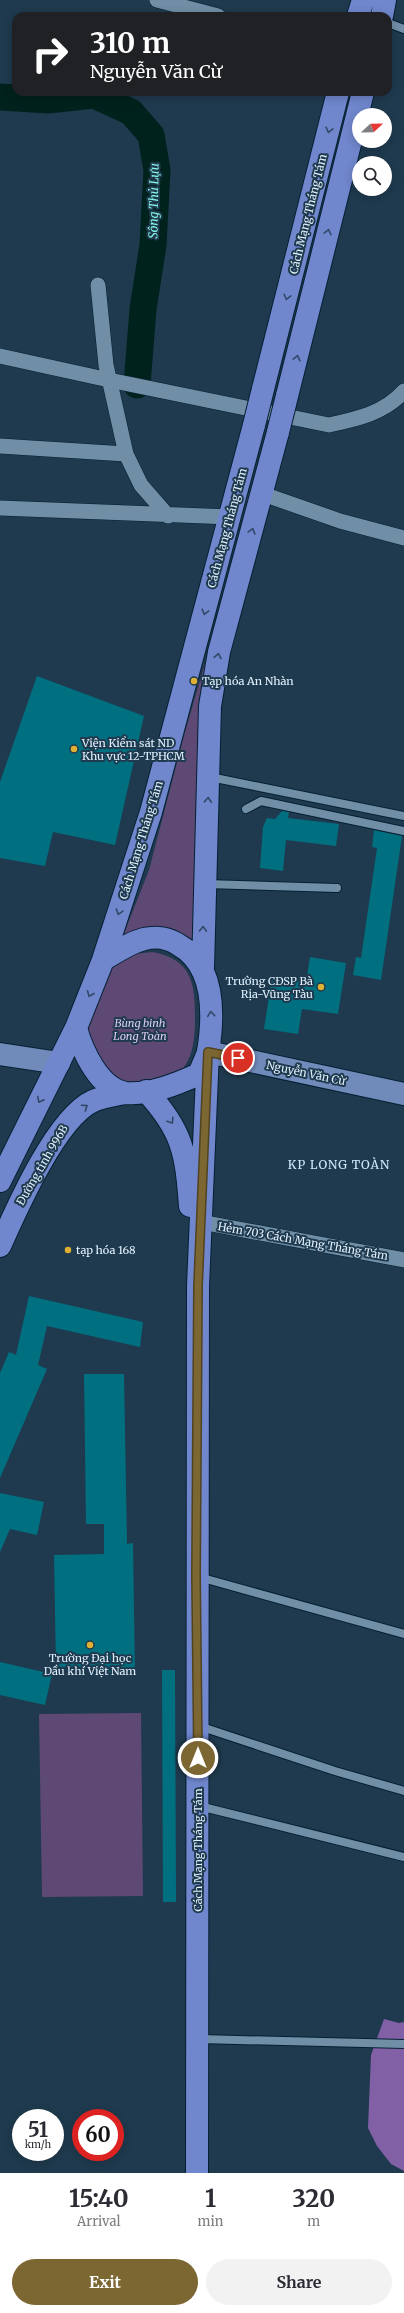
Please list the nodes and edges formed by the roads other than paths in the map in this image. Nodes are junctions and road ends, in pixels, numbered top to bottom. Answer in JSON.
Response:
{"nodes":[{"id":1,"x":157,"y":0,"type":"edge"},
{"id":2,"x":363,"y":0,"type":"edge"},
{"id":3,"x":385,"y":0,"type":"edge"},
{"id":4,"x":203,"y":12,"type":"edge"},
{"id":5,"x":359,"y":12,"type":"edge"},
{"id":6,"x":383,"y":12,"type":"edge"},
{"id":7,"x":392,"y":24,"type":"edge"},
{"id":8,"x":404,"y":28,"type":"edge"},
{"id":9,"x":337,"y":96,"type":"edge"},
{"id":10,"x":362,"y":96,"type":"edge"},
{"id":11,"x":98,"y":285,"type":"dead end"},
{"id":12,"x":0,"y":356,"type":"edge"},
{"id":13,"x":109,"y":380,"type":"junction"},
{"id":14,"x":404,"y":391,"type":"edge"},
{"id":15,"x":0,"y":446,"type":"edge"},
{"id":16,"x":126,"y":454,"type":"junction"},
{"id":17,"x":262,"y":494,"type":"junction"},
{"id":18,"x":0,"y":508,"type":"edge"},
{"id":19,"x":168,"y":516,"type":"junction"},
{"id":20,"x":231,"y":517,"type":"junction"},
{"id":21,"x":404,"y":538,"type":"edge"},
{"id":22,"x":209,"y":776,"type":"junction"},
{"id":23,"x":246,"y":810,"type":"dead end"},
{"id":24,"x":404,"y":816,"type":"edge"},
{"id":25,"x":404,"y":831,"type":"edge"},
{"id":26,"x":204,"y":884,"type":"junction"},
{"id":27,"x":337,"y":888,"type":"dead end"},
{"id":28,"x":103,"y":960,"type":"junction"},
{"id":29,"x":203,"y":968,"type":"junction"},
{"id":30,"x":76,"y":1028,"type":"junction"},
{"id":31,"x":208,"y":1052,"type":"junction"},
{"id":32,"x":0,"y":1054,"type":"edge"},
{"id":33,"x":59,"y":1063,"type":"junction"},
{"id":34,"x":136,"y":1092,"type":"junction"},
{"id":35,"x":404,"y":1094,"type":"edge"},
{"id":36,"x":2,"y":1171,"type":"edge"},
{"id":37,"x":26,"y":1189,"type":"junction"},
{"id":38,"x":202,"y":1222,"type":"junction"},
{"id":39,"x":0,"y":1246,"type":"edge"},
{"id":40,"x":404,"y":1260,"type":"edge"},
{"id":41,"x":198,"y":1286,"type":"junction"},
{"id":42,"x":196,"y":1576,"type":"junction"},
{"id":43,"x":404,"y":1634,"type":"edge"},
{"id":44,"x":198,"y":1726,"type":"junction"},
{"id":45,"x":404,"y":1791,"type":"edge"},
{"id":46,"x":198,"y":1805,"type":"junction"},
{"id":47,"x":404,"y":1857,"type":"edge"},
{"id":48,"x":197,"y":2039,"type":"junction"},
{"id":49,"x":404,"y":2044,"type":"edge"},
{"id":50,"x":197,"y":2173,"type":"edge"}],
"edges":[{"from":1,"to":4,"type":"street"},
{"from":2,"to":5,"type":"main road"},
{"from":3,"to":6,"type":"main road"},
{"from":7,"to":8,"type":"lane"},
{"from":9,"to":20,"type":"main road","name":"Cách Mạng Tháng Tám","one_way":true,"bridge":true},
{"from":17,"to":10,"type":"main road","one_way":true,"bridge":true},
{"from":11,"to":13,"type":"street"},
{"from":12,"to":13,"type":"street"},
{"from":13,"to":14,"type":"street"},
{"from":13,"to":16,"type":"street"},
{"from":15,"to":16,"type":"street"},
{"from":16,"to":19,"type":"street"},
{"from":17,"to":21,"type":"street"},
{"from":22,"to":17,"type":"main road","one_way":true},
{"from":18,"to":19,"type":"street"},
{"from":19,"to":20,"type":"street"},
{"from":20,"to":28,"type":"main road","name":"Cách Mạng Tháng Tám","one_way":true},
{"from":22,"to":24,"type":"lane"},
{"from":26,"to":22,"type":"main road","one_way":true},
{"from":23,"to":25,"type":"lane"},
{"from":26,"to":27,"type":"lane"},
{"from":29,"to":26,"type":"main road","one_way":true},
{"from":28,"to":29,"type":"main road"},
{"from":28,"to":30,"type":"main road","one_way":true},
{"from":31,"to":29,"type":"main road","one_way":true},
{"from":30,"to":33,"type":"main road"},
{"from":30,"to":34,"type":"main road"},
{"from":31,"to":34,"type":"main road"},
{"from":31,"to":35,"type":"main road","name":"Nguyễn Văn Cừ"},
{"from":31,"to":38,"type":"main road","name":"Cách Mạng Tháng Tám"},
{"from":32,"to":33,"type":"main road"},
{"from":33,"to":36,"type":"main road","one_way":true},
{"from":37,"to":34,"type":"main road","name":"Đường tỉnh 996B","one_way":true},
{"from":34,"to":41,"type":"main road","name":"Cách Mạng Tháng Tám","one_way":true},
{"from":36,"to":37,"type":"main road"},
{"from":37,"to":39,"type":"main road","name":"Đường tỉnh 996B"},
{"from":38,"to":40,"type":"street","name":"Hẻm 703 Cách Mạng Tháng Tám"},
{"from":38,"to":41,"type":"main road","name":"Cách Mạng Tháng Tám"},
{"from":41,"to":42,"type":"main road","name":"Cách Mạng Tháng Tám"},
{"from":42,"to":43,"type":"lane"},
{"from":42,"to":44,"type":"main road","name":"Cách Mạng Tháng Tám"},
{"from":44,"to":45,"type":"lane"},
{"from":44,"to":46,"type":"main road","name":"Cách Mạng Tháng Tám"},
{"from":46,"to":47,"type":"lane"},
{"from":46,"to":48,"type":"main road","name":"Cách Mạng Tháng Tám"},
{"from":48,"to":49,"type":"lane"},
{"from":48,"to":50,"type":"main road","name":"Cách Mạng Tháng Tám"}]}
